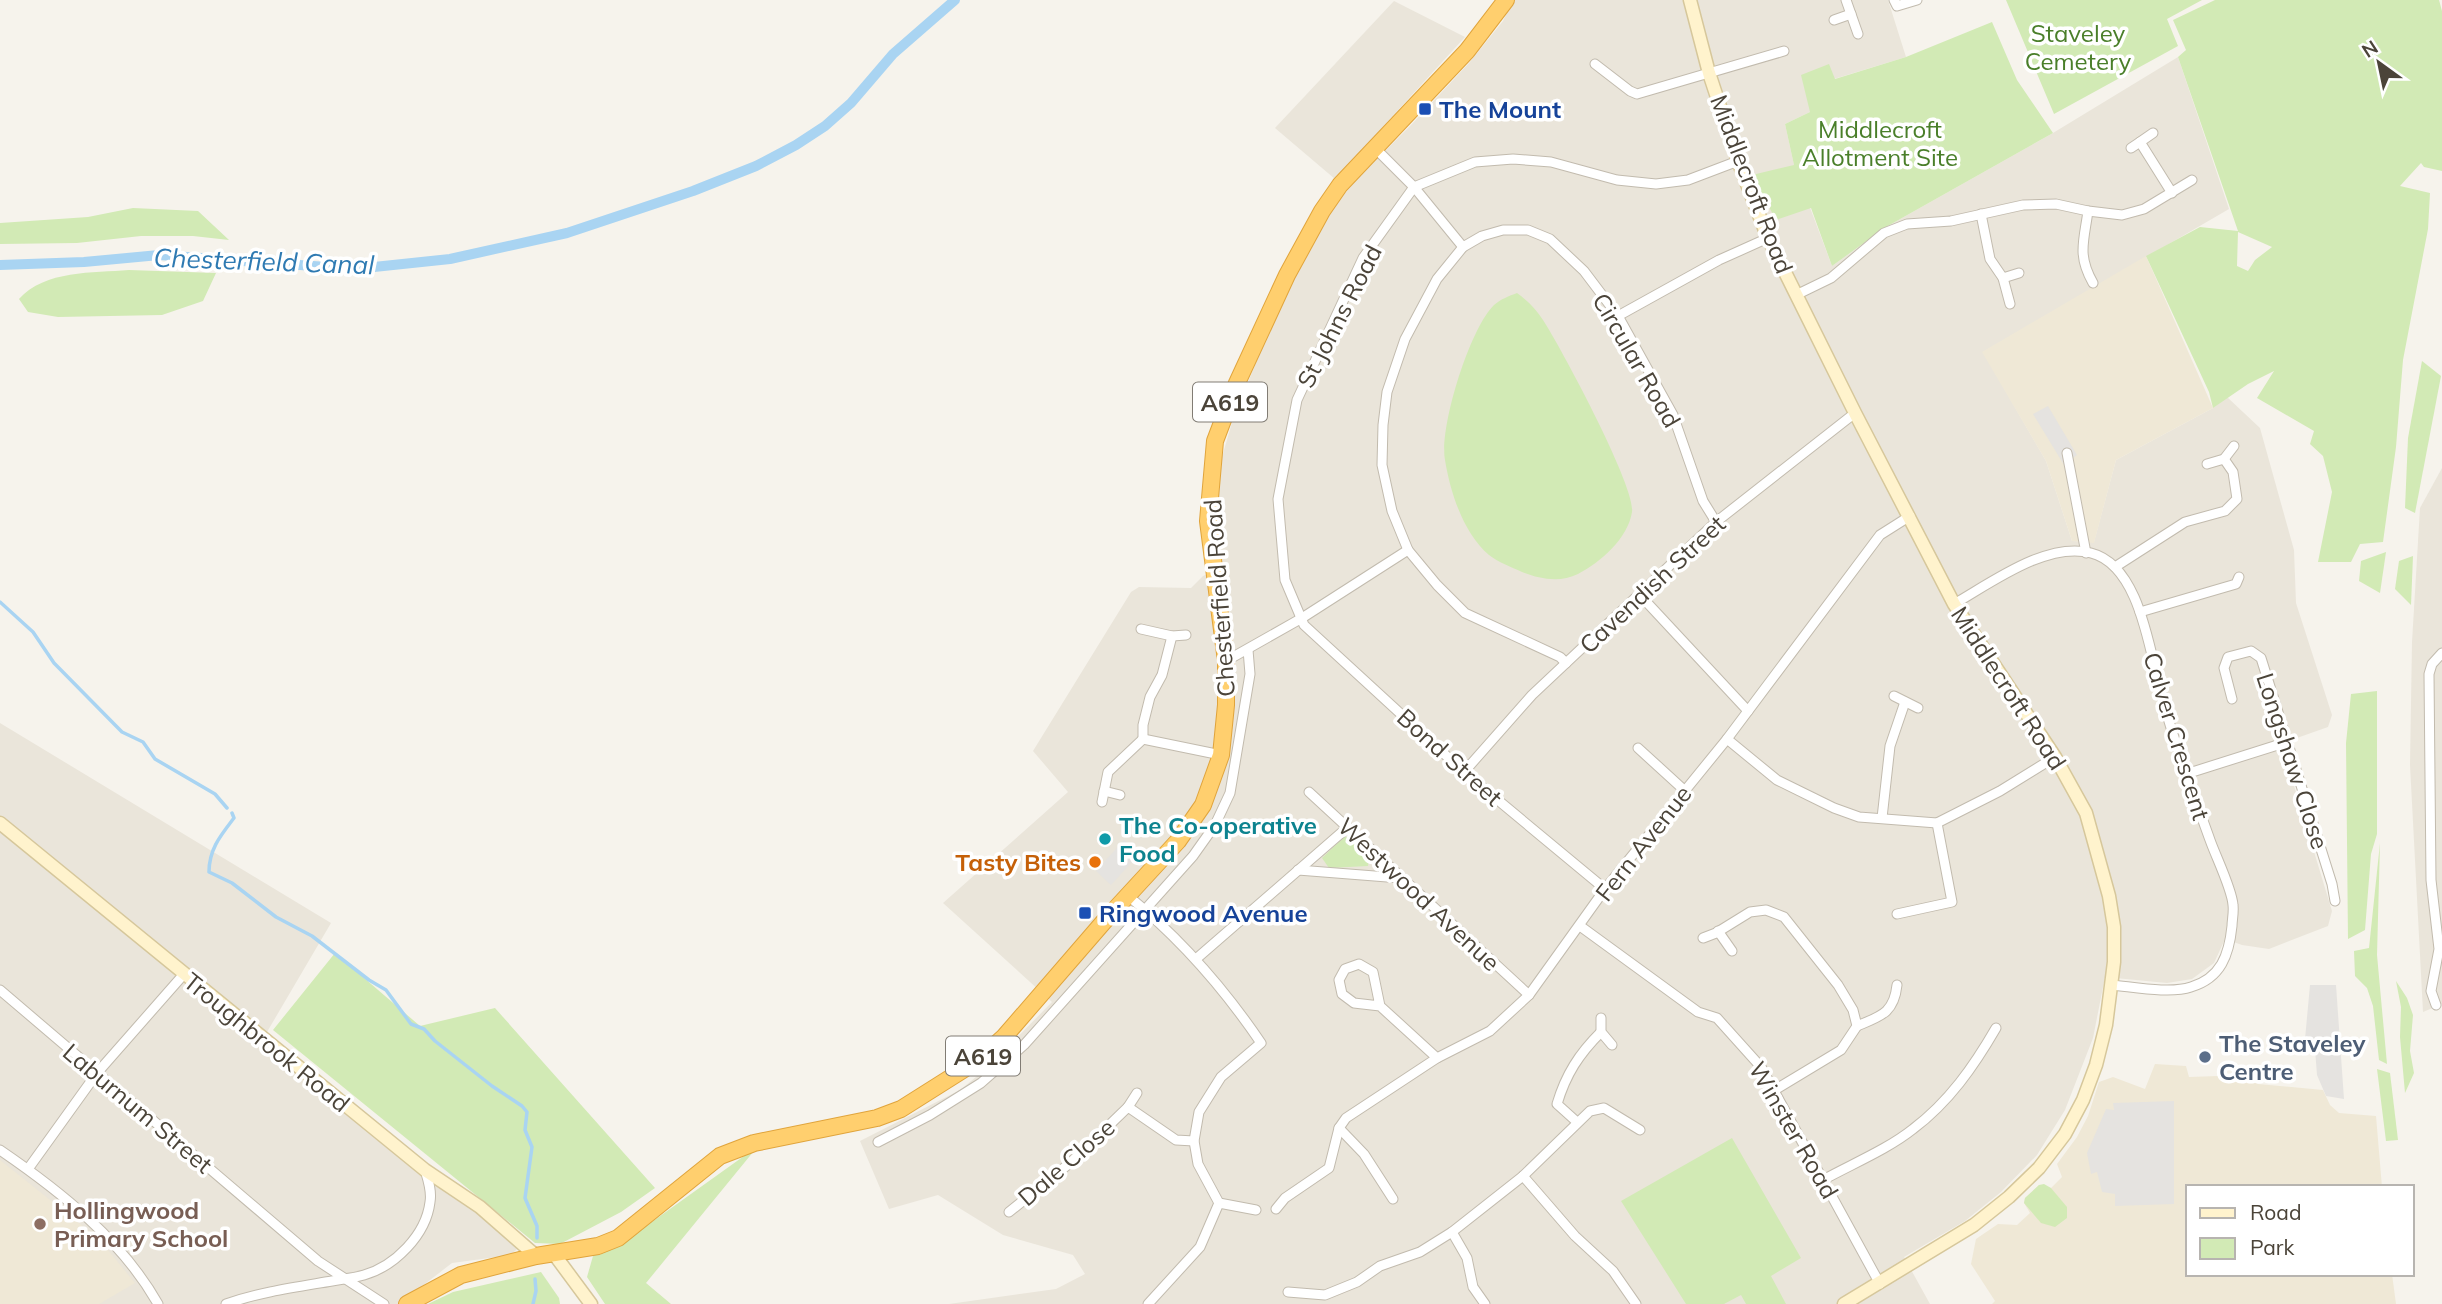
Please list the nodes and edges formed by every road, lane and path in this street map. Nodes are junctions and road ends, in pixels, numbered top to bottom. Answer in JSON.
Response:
{"nodes":[{"id":1,"x":1506,"y":0,"type":"edge"},
{"id":2,"x":1690,"y":0,"type":"edge"},
{"id":3,"x":1846,"y":0,"type":"edge"},
{"id":4,"x":1894,"y":0,"type":"edge"},
{"id":5,"x":1917,"y":0,"type":"edge"},
{"id":6,"x":1852,"y":14,"type":"junction"},
{"id":7,"x":1834,"y":20,"type":"dead end"},
{"id":8,"x":1858,"y":34,"type":"dead end"},
{"id":9,"x":1784,"y":51,"type":"dead end"},
{"id":10,"x":1595,"y":64,"type":"dead end"},
{"id":11,"x":1709,"y":73,"type":"junction"},
{"id":12,"x":2153,"y":133,"type":"dead end"},
{"id":13,"x":2140,"y":142,"type":"junction"},
{"id":14,"x":1375,"y":148,"type":"junction"},
{"id":15,"x":2131,"y":148,"type":"dead end"},
{"id":16,"x":1738,"y":161,"type":"junction"},
{"id":17,"x":2192,"y":180,"type":"dead end"},
{"id":18,"x":1414,"y":187,"type":"junction"},
{"id":19,"x":2172,"y":192,"type":"junction"},
{"id":20,"x":2088,"y":211,"type":"junction"},
{"id":21,"x":1981,"y":214,"type":"junction"},
{"id":22,"x":1768,"y":238,"type":"junction"},
{"id":23,"x":1463,"y":247,"type":"junction"},
{"id":24,"x":2019,"y":273,"type":"dead end"},
{"id":25,"x":2003,"y":278,"type":"junction"},
{"id":26,"x":2093,"y":283,"type":"dead end"},
{"id":27,"x":1796,"y":295,"type":"junction"},
{"id":28,"x":2010,"y":304,"type":"dead end"},
{"id":29,"x":1618,"y":316,"type":"junction"},
{"id":30,"x":1855,"y":413,"type":"junction"},
{"id":31,"x":2234,"y":446,"type":"dead end"},
{"id":32,"x":2067,"y":453,"type":"dead end"},
{"id":33,"x":2224,"y":459,"type":"junction"},
{"id":34,"x":2207,"y":464,"type":"dead end"},
{"id":35,"x":1910,"y":516,"type":"junction"},
{"id":36,"x":1716,"y":522,"type":"junction"},
{"id":37,"x":1408,"y":550,"type":"junction"},
{"id":38,"x":2086,"y":552,"type":"junction"},
{"id":39,"x":2115,"y":567,"type":"junction"},
{"id":40,"x":2239,"y":576,"type":"dead end"},
{"id":41,"x":1639,"y":594,"type":"junction"},
{"id":42,"x":1954,"y":604,"type":"junction"},
{"id":43,"x":2140,"y":612,"type":"junction"},
{"id":44,"x":1302,"y":618,"type":"junction"},
{"id":45,"x":1141,"y":629,"type":"dead end"},
{"id":46,"x":1186,"y":635,"type":"dead end"},
{"id":47,"x":1172,"y":636,"type":"junction"},
{"id":48,"x":1248,"y":650,"type":"junction"},
{"id":49,"x":2442,"y":653,"type":"edge"},
{"id":50,"x":1226,"y":661,"type":"junction"},
{"id":51,"x":1566,"y":663,"type":"junction"},
{"id":52,"x":1894,"y":696,"type":"dead end"},
{"id":53,"x":2232,"y":699,"type":"dead end"},
{"id":54,"x":1905,"y":702,"type":"junction"},
{"id":55,"x":1918,"y":708,"type":"dead end"},
{"id":56,"x":1748,"y":711,"type":"junction"},
{"id":57,"x":1143,"y":739,"type":"junction"},
{"id":58,"x":1727,"y":739,"type":"junction"},
{"id":59,"x":2287,"y":742,"type":"junction"},
{"id":60,"x":1638,"y":748,"type":"dead end"},
{"id":61,"x":1221,"y":755,"type":"junction"},
{"id":62,"x":2055,"y":757,"type":"junction"},
{"id":63,"x":1464,"y":772,"type":"junction"},
{"id":64,"x":2186,"y":774,"type":"junction"},
{"id":65,"x":1684,"y":790,"type":"junction"},
{"id":66,"x":1104,"y":791,"type":"junction"},
{"id":67,"x":1309,"y":792,"type":"dead end"},
{"id":68,"x":1120,"y":795,"type":"dead end"},
{"id":69,"x":1102,"y":802,"type":"dead end"},
{"id":70,"x":1882,"y":818,"type":"junction"},
{"id":71,"x":0,"y":823,"type":"edge"},
{"id":72,"x":1937,"y":823,"type":"junction"},
{"id":73,"x":1348,"y":827,"type":"junction"},
{"id":74,"x":1298,"y":870,"type":"junction"},
{"id":75,"x":1401,"y":878,"type":"junction"},
{"id":76,"x":1605,"y":889,"type":"junction"},
{"id":77,"x":1127,"y":895,"type":"junction"},
{"id":78,"x":2335,"y":901,"type":"dead end"},
{"id":79,"x":1146,"y":910,"type":"junction"},
{"id":80,"x":1897,"y":914,"type":"dead end"},
{"id":81,"x":1580,"y":926,"type":"junction"},
{"id":82,"x":1718,"y":931,"type":"junction"},
{"id":83,"x":1703,"y":938,"type":"dead end"},
{"id":84,"x":1732,"y":951,"type":"dead end"},
{"id":85,"x":1196,"y":959,"type":"junction"},
{"id":86,"x":184,"y":974,"type":"junction"},
{"id":87,"x":1897,"y":985,"type":"dead end"},
{"id":88,"x":2112,"y":985,"type":"junction"},
{"id":89,"x":0,"y":990,"type":"edge"},
{"id":90,"x":1529,"y":995,"type":"junction"},
{"id":91,"x":2436,"y":1005,"type":"dead end"},
{"id":92,"x":1380,"y":1006,"type":"junction"},
{"id":93,"x":1601,"y":1018,"type":"dead end"},
{"id":94,"x":1857,"y":1026,"type":"junction"},
{"id":95,"x":1996,"y":1028,"type":"dead end"},
{"id":96,"x":1601,"y":1032,"type":"junction"},
{"id":97,"x":1612,"y":1045,"type":"dead end"},
{"id":98,"x":1437,"y":1058,"type":"junction"},
{"id":99,"x":97,"y":1073,"type":"junction"},
{"id":100,"x":1773,"y":1091,"type":"junction"},
{"id":101,"x":1137,"y":1093,"type":"dead end"},
{"id":102,"x":1128,"y":1107,"type":"junction"},
{"id":103,"x":1577,"y":1122,"type":"junction"},
{"id":104,"x":1339,"y":1128,"type":"junction"},
{"id":105,"x":1640,"y":1130,"type":"dead end"},
{"id":106,"x":1194,"y":1141,"type":"junction"},
{"id":107,"x":878,"y":1142,"type":"dead end"},
{"id":108,"x":0,"y":1150,"type":"edge"},
{"id":109,"x":28,"y":1169,"type":"junction"},
{"id":110,"x":425,"y":1170,"type":"junction"},
{"id":111,"x":1524,"y":1176,"type":"junction"},
{"id":112,"x":1823,"y":1180,"type":"junction"},
{"id":113,"x":1393,"y":1199,"type":"dead end"},
{"id":114,"x":1219,"y":1203,"type":"junction"},
{"id":115,"x":1276,"y":1209,"type":"dead end"},
{"id":116,"x":1256,"y":1210,"type":"dead end"},
{"id":117,"x":1009,"y":1212,"type":"dead end"},
{"id":118,"x":1452,"y":1232,"type":"junction"},
{"id":119,"x":554,"y":1254,"type":"junction"},
{"id":120,"x":536,"y":1256,"type":"junction"},
{"id":121,"x":342,"y":1279,"type":"junction"},
{"id":122,"x":1880,"y":1284,"type":"junction"},
{"id":123,"x":1288,"y":1292,"type":"dead end"},
{"id":124,"x":158,"y":1304,"type":"edge"},
{"id":125,"x":226,"y":1304,"type":"edge"},
{"id":126,"x":384,"y":1304,"type":"edge"},
{"id":127,"x":407,"y":1304,"type":"edge"},
{"id":128,"x":591,"y":1304,"type":"edge"},
{"id":129,"x":1148,"y":1304,"type":"edge"},
{"id":130,"x":1485,"y":1304,"type":"edge"},
{"id":131,"x":1636,"y":1304,"type":"edge"},
{"id":132,"x":1844,"y":1304,"type":"edge"}],
"edges":[{"from":1,"to":14,"type":"highway","name":"Chesterfield Road","number":"A619"},
{"from":2,"to":11,"type":"street","name":"Middlecroft Road"},
{"from":3,"to":6,"type":"street"},
{"from":4,"to":5,"type":"street"},
{"from":6,"to":7,"type":"street"},
{"from":6,"to":8,"type":"street"},
{"from":9,"to":11,"type":"street"},
{"from":10,"to":11,"type":"street"},
{"from":11,"to":16,"type":"street","name":"Middlecroft Road"},
{"from":12,"to":13,"type":"street"},
{"from":13,"to":15,"type":"street"},
{"from":13,"to":19,"type":"street"},
{"from":14,"to":18,"type":"street"},
{"from":14,"to":50,"type":"highway","name":"Chesterfield Road","number":"A619"},
{"from":16,"to":18,"type":"street"},
{"from":16,"to":22,"type":"street","name":"Middlecroft Road"},
{"from":17,"to":19,"type":"street"},
{"from":18,"to":23,"type":"street"},
{"from":18,"to":44,"type":"street","name":"St Johns Road"},
{"from":19,"to":20,"type":"street"},
{"from":20,"to":21,"type":"street"},
{"from":20,"to":26,"type":"street"},
{"from":21,"to":25,"type":"street"},
{"from":21,"to":27,"type":"street"},
{"from":22,"to":27,"type":"street","name":"Middlecroft Road"},
{"from":22,"to":29,"type":"street"},
{"from":23,"to":29,"type":"street","name":"Circular Road"},
{"from":23,"to":37,"type":"street","name":"Circular Road"},
{"from":24,"to":25,"type":"street"},
{"from":25,"to":28,"type":"street"},
{"from":27,"to":30,"type":"street","name":"Middlecroft Road"},
{"from":29,"to":36,"type":"street","name":"Circular Road"},
{"from":30,"to":35,"type":"street","name":"Middlecroft Road"},
{"from":30,"to":36,"type":"street","name":"Cavendish Street"},
{"from":31,"to":33,"type":"street"},
{"from":32,"to":38,"type":"street"},
{"from":33,"to":34,"type":"street"},
{"from":33,"to":39,"type":"street"},
{"from":35,"to":42,"type":"street","name":"Middlecroft Road"},
{"from":35,"to":56,"type":"street","name":"Fern Avenue"},
{"from":36,"to":41,"type":"street","name":"Cavendish Street"},
{"from":37,"to":44,"type":"street"},
{"from":37,"to":51,"type":"street","name":"Circular Road"},
{"from":38,"to":39,"type":"street"},
{"from":38,"to":42,"type":"street"},
{"from":39,"to":43,"type":"street","name":"Calver Crescent"},
{"from":40,"to":43,"type":"street"},
{"from":41,"to":51,"type":"street","name":"Cavendish Street"},
{"from":41,"to":56,"type":"street"},
{"from":42,"to":62,"type":"street","name":"Middlecroft Road"},
{"from":43,"to":64,"type":"street","name":"Calver Crescent"},
{"from":44,"to":48,"type":"street"},
{"from":44,"to":63,"type":"street","name":"Bond Street"},
{"from":45,"to":47,"type":"street"},
{"from":46,"to":47,"type":"street"},
{"from":47,"to":57,"type":"street"},
{"from":48,"to":50,"type":"street"},
{"from":48,"to":79,"type":"street","name":"Chesterfield Road"},
{"from":49,"to":91,"type":"street"},
{"from":50,"to":61,"type":"highway","name":"Chesterfield Road","number":"A619"},
{"from":51,"to":63,"type":"street","name":"Cavendish Street"},
{"from":52,"to":54,"type":"street"},
{"from":53,"to":59,"type":"street","name":"Longshaw Close"},
{"from":54,"to":55,"type":"street"},
{"from":54,"to":70,"type":"street"},
{"from":56,"to":58,"type":"street","name":"Fern Avenue"},
{"from":57,"to":61,"type":"street"},
{"from":57,"to":66,"type":"street"},
{"from":58,"to":65,"type":"street","name":"Fern Avenue"},
{"from":58,"to":70,"type":"street"},
{"from":59,"to":64,"type":"street"},
{"from":59,"to":78,"type":"street","name":"Longshaw Close"},
{"from":60,"to":65,"type":"street"},
{"from":61,"to":77,"type":"highway","name":"Chesterfield Road","number":"A619"},
{"from":62,"to":72,"type":"street"},
{"from":62,"to":88,"type":"street","name":"Middlecroft Road"},
{"from":63,"to":76,"type":"street","name":"Bond Street"},
{"from":64,"to":88,"type":"street","name":"Calver Crescent"},
{"from":65,"to":76,"type":"street","name":"Fern Avenue"},
{"from":66,"to":68,"type":"street"},
{"from":66,"to":69,"type":"street"},
{"from":67,"to":73,"type":"street","name":"Westwood Avenue"},
{"from":70,"to":72,"type":"street"},
{"from":71,"to":86,"type":"street","name":"Troughbrook Road"},
{"from":72,"to":80,"type":"street"},
{"from":73,"to":74,"type":"street"},
{"from":73,"to":75,"type":"street","name":"Westwood Avenue"},
{"from":74,"to":75,"type":"street"},
{"from":74,"to":85,"type":"street"},
{"from":75,"to":90,"type":"street","name":"Westwood Avenue"},
{"from":76,"to":81,"type":"street","name":"Fern Avenue"},
{"from":77,"to":79,"type":"street"},
{"from":77,"to":119,"type":"highway","name":"Chesterfield Road","number":"A619"},
{"from":79,"to":85,"type":"street"},
{"from":79,"to":107,"type":"street","name":"Chesterfield Road"},
{"from":81,"to":90,"type":"street","name":"Fern Avenue"},
{"from":81,"to":100,"type":"street","name":"Winster Road"},
{"from":82,"to":83,"type":"street"},
{"from":82,"to":84,"type":"street"},
{"from":82,"to":94,"type":"street"},
{"from":85,"to":106,"type":"street"},
{"from":86,"to":99,"type":"street"},
{"from":86,"to":110,"type":"street","name":"Troughbrook Road"},
{"from":87,"to":94,"type":"street"},
{"from":88,"to":122,"type":"street","name":"Middlecroft Road"},
{"from":89,"to":99,"type":"street","name":"Laburnum Street"},
{"from":90,"to":98,"type":"street","name":"Fern Avenue"},
{"from":92,"to":92,"type":"street"},
{"from":92,"to":98,"type":"street"},
{"from":93,"to":96,"type":"street"},
{"from":94,"to":100,"type":"street"},
{"from":95,"to":112,"type":"street"},
{"from":96,"to":97,"type":"street"},
{"from":96,"to":103,"type":"street"},
{"from":98,"to":104,"type":"street","name":"Fern Avenue"},
{"from":99,"to":109,"type":"street"},
{"from":99,"to":121,"type":"street","name":"Laburnum Street"},
{"from":100,"to":112,"type":"street","name":"Winster Road"},
{"from":101,"to":102,"type":"street"},
{"from":102,"to":106,"type":"street","name":"Dale Close"},
{"from":102,"to":117,"type":"street","name":"Dale Close"},
{"from":103,"to":105,"type":"street"},
{"from":103,"to":111,"type":"street"},
{"from":104,"to":113,"type":"street"},
{"from":104,"to":115,"type":"street"},
{"from":106,"to":114,"type":"street"},
{"from":108,"to":109,"type":"street"},
{"from":109,"to":124,"type":"street"},
{"from":110,"to":120,"type":"street","name":"Troughbrook Road"},
{"from":110,"to":121,"type":"street"},
{"from":111,"to":118,"type":"street"},
{"from":111,"to":131,"type":"street"},
{"from":112,"to":122,"type":"street","name":"Winster Road"},
{"from":114,"to":116,"type":"street"},
{"from":114,"to":129,"type":"street"},
{"from":118,"to":123,"type":"street"},
{"from":118,"to":130,"type":"street"},
{"from":119,"to":120,"type":"highway","number":"A619"},
{"from":119,"to":128,"type":"street"},
{"from":120,"to":127,"type":"highway","number":"A619"},
{"from":121,"to":125,"type":"street"},
{"from":121,"to":126,"type":"street","name":"Laburnum Street"},
{"from":122,"to":132,"type":"street","name":"Middlecroft Road"}]}
